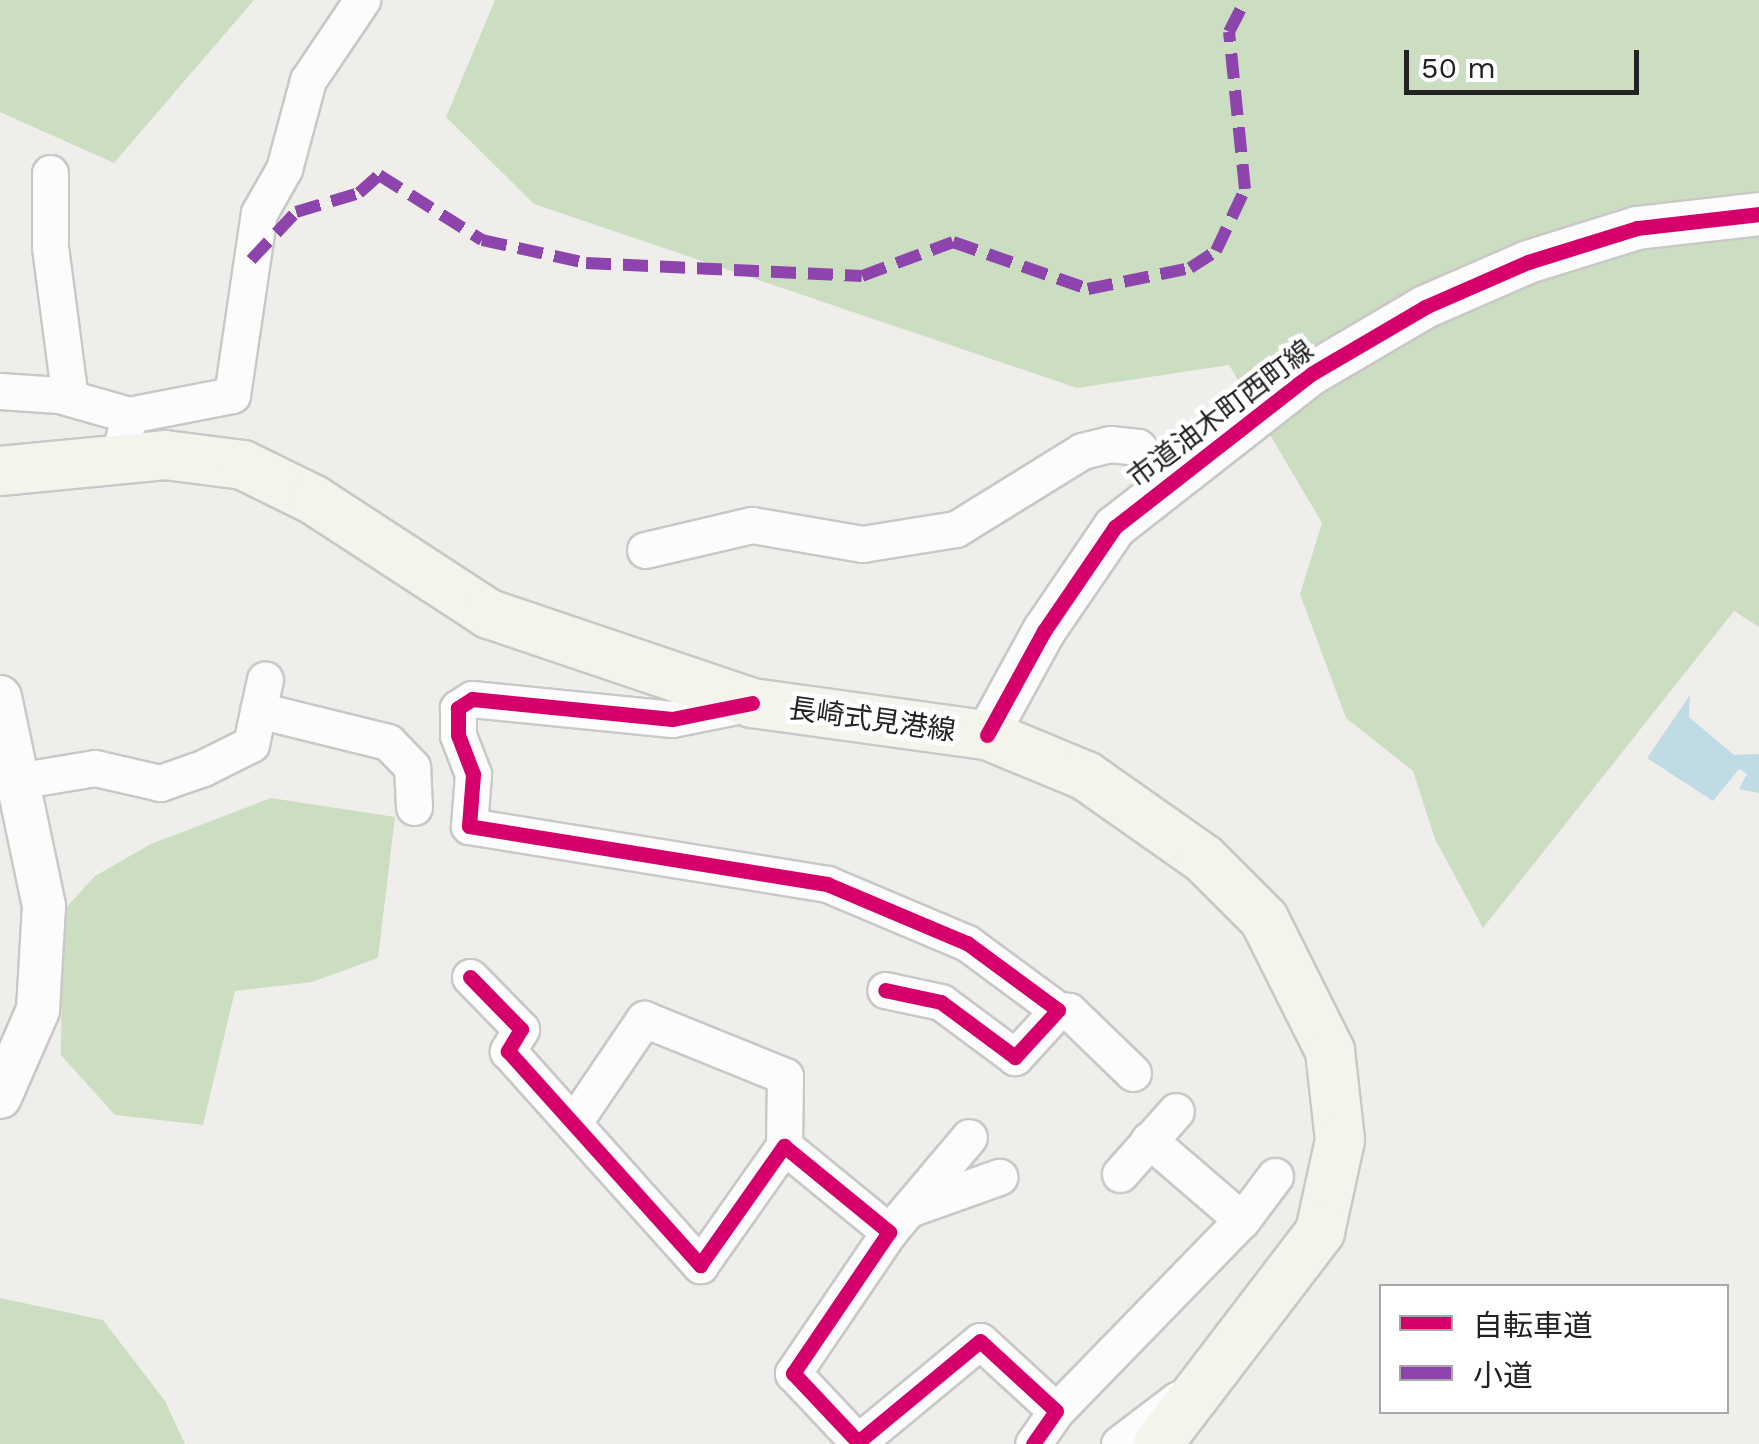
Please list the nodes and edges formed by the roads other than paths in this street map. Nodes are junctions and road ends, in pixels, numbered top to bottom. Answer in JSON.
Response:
{"nodes":[{"id":1,"x":362,"y":0,"type":"edge"},
{"id":2,"x":50,"y":173,"type":"dead end"},
{"id":3,"x":1759,"y":214,"type":"edge"},
{"id":4,"x":0,"y":391,"type":"edge"},
{"id":5,"x":70,"y":398,"type":"junction"},
{"id":6,"x":124,"y":436,"type":"junction"},
{"id":7,"x":0,"y":471,"type":"edge"},
{"id":8,"x":1167,"y":483,"type":"junction"},
{"id":9,"x":646,"y":550,"type":"dead end"},
{"id":10,"x":0,"y":697,"type":"edge"},
{"id":11,"x":752,"y":703,"type":"junction"},
{"id":12,"x":986,"y":736,"type":"junction"},
{"id":13,"x":23,"y":780,"type":"junction"},
{"id":14,"x":414,"y":807,"type":"dead end"},
{"id":15,"x":470,"y":977,"type":"dead end"},
{"id":16,"x":885,"y":990,"type":"dead end"},
{"id":17,"x":1058,"y":1010,"type":"junction"},
{"id":18,"x":1133,"y":1073,"type":"dead end"},
{"id":19,"x":0,"y":1096,"type":"edge"},
{"id":20,"x":1176,"y":1111,"type":"dead end"},
{"id":21,"x":574,"y":1122,"type":"junction"},
{"id":22,"x":970,"y":1137,"type":"dead end"},
{"id":23,"x":1149,"y":1140,"type":"junction"},
{"id":24,"x":784,"y":1146,"type":"junction"},
{"id":25,"x":1120,"y":1174,"type":"dead end"},
{"id":26,"x":999,"y":1176,"type":"dead end"},
{"id":27,"x":1274,"y":1176,"type":"dead end"},
{"id":28,"x":1242,"y":1220,"type":"junction"},
{"id":29,"x":898,"y":1221,"type":"junction"},
{"id":30,"x":1208,"y":1376,"type":"junction"},
{"id":31,"x":1056,"y":1411,"type":"junction"},
{"id":32,"x":858,"y":1443,"type":"edge"},
{"id":33,"x":1033,"y":1444,"type":"edge"},
{"id":34,"x":1119,"y":1444,"type":"edge"},
{"id":35,"x":1158,"y":1444,"type":"edge"}],
"edges":[{"from":1,"to":6,"type":"street"},
{"from":2,"to":5,"type":"street"},
{"from":3,"to":8,"type":"street","name":"市道油木町西町線"},
{"from":4,"to":5,"type":"street"},
{"from":5,"to":6,"type":"street"},
{"from":6,"to":7,"type":"main road","name":"長崎式見港線"},
{"from":6,"to":11,"type":"main road","name":"長崎式見港線"},
{"from":8,"to":9,"type":"street"},
{"from":8,"to":12,"type":"street","name":"市道油木町西町線"},
{"from":10,"to":13,"type":"street"},
{"from":11,"to":12,"type":"main road","name":"長崎式見港線"},
{"from":11,"to":17,"type":"street"},
{"from":12,"to":30,"type":"main road","name":"長崎式見港線"},
{"from":13,"to":14,"type":"street"},
{"from":13,"to":19,"type":"street"},
{"from":15,"to":21,"type":"street"},
{"from":16,"to":17,"type":"street"},
{"from":17,"to":18,"type":"street"},
{"from":20,"to":23,"type":"street"},
{"from":21,"to":24,"type":"street"},
{"from":21,"to":24,"type":"street"},
{"from":22,"to":29,"type":"street"},
{"from":23,"to":25,"type":"street"},
{"from":23,"to":28,"type":"street"},
{"from":24,"to":29,"type":"street"},
{"from":26,"to":29,"type":"street"},
{"from":27,"to":28,"type":"street"},
{"from":28,"to":31,"type":"street"},
{"from":29,"to":32,"type":"street"},
{"from":30,"to":34,"type":"street"},
{"from":30,"to":35,"type":"main road","name":"長崎式見港線"},
{"from":31,"to":32,"type":"street"},
{"from":31,"to":33,"type":"street"}]}
